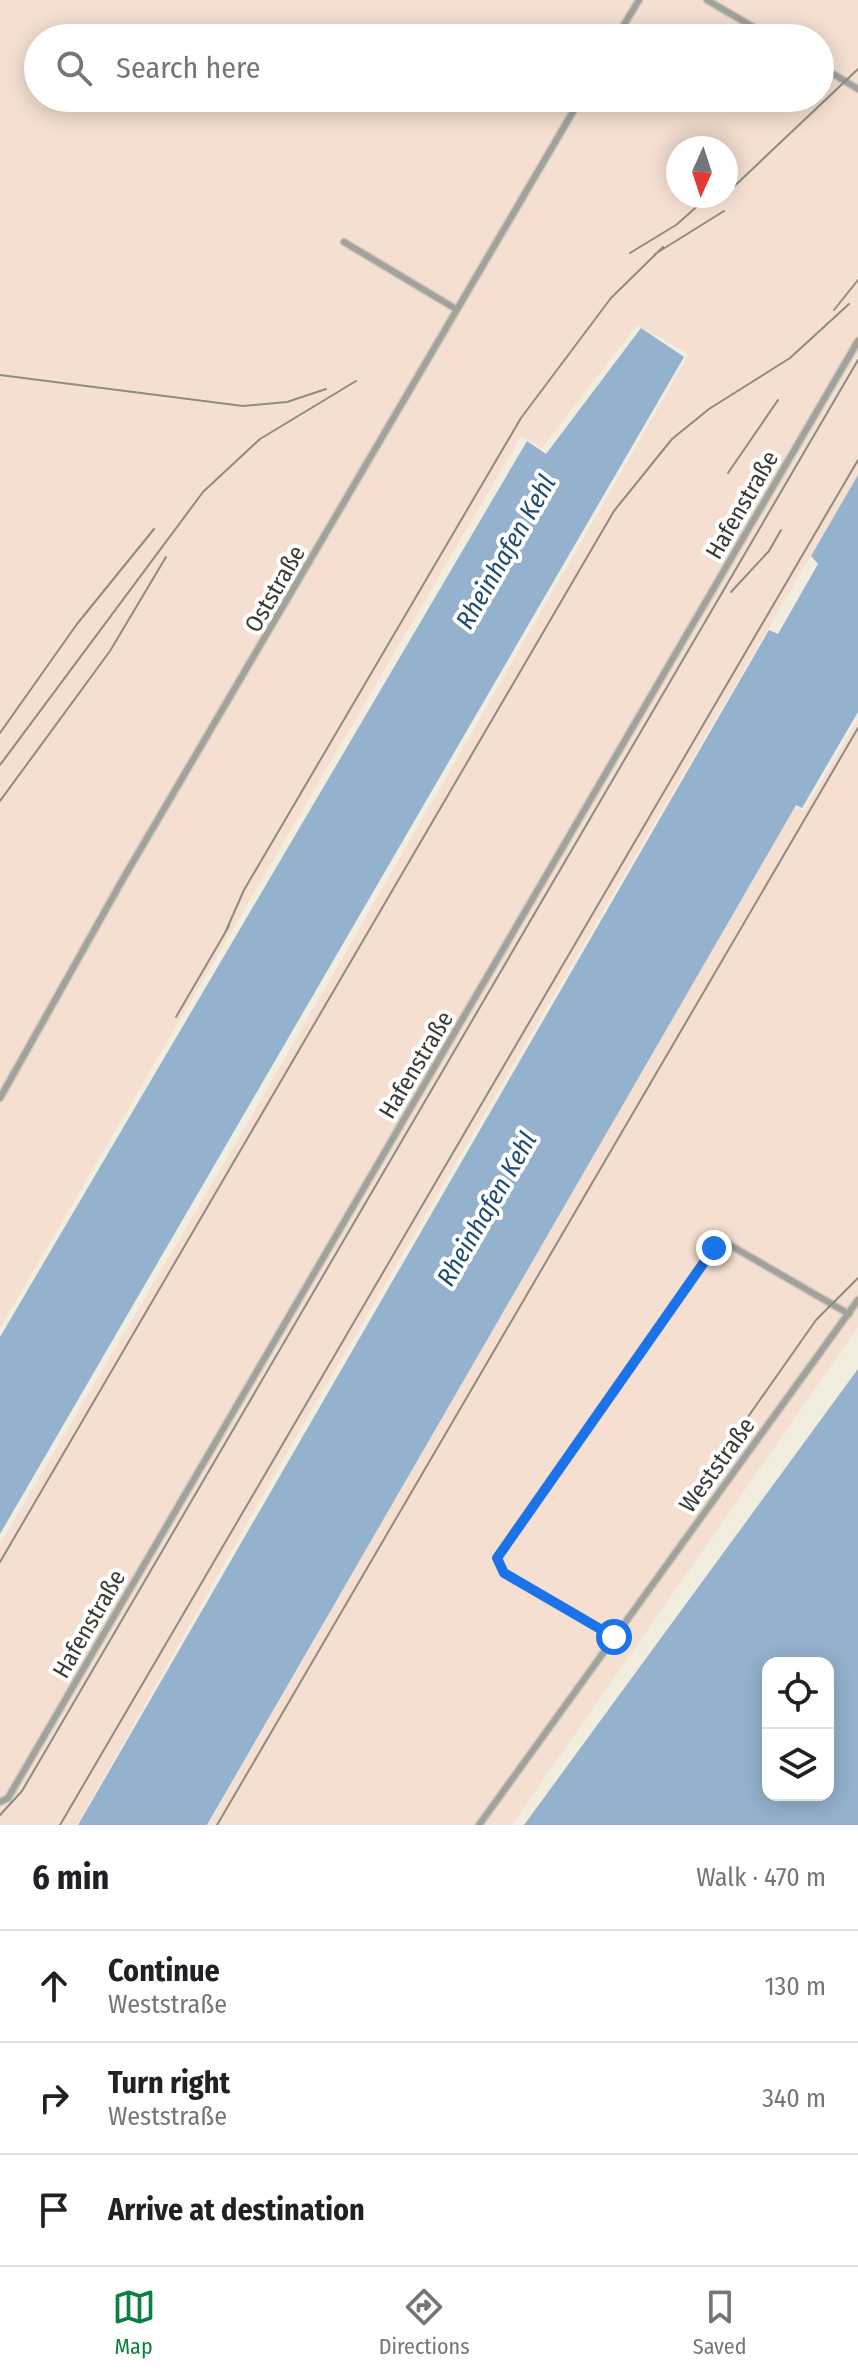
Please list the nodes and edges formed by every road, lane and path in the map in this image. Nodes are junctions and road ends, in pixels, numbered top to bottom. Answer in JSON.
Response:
{"nodes":[{"id":1,"x":639,"y":0,"type":"edge"},
{"id":2,"x":707,"y":0,"type":"edge"},
{"id":3,"x":624,"y":24,"type":"edge"},
{"id":4,"x":748,"y":24,"type":"edge"},
{"id":5,"x":834,"y":74,"type":"edge"},
{"id":6,"x":858,"y":89,"type":"edge"},
{"id":7,"x":573,"y":112,"type":"edge"},
{"id":8,"x":344,"y":242,"type":"dead end"},
{"id":9,"x":456,"y":309,"type":"junction"},
{"id":10,"x":858,"y":341,"type":"edge"},
{"id":11,"x":0,"y":1098,"type":"edge"},
{"id":12,"x":858,"y":1300,"type":"edge"},
{"id":13,"x":849,"y":1314,"type":"junction"},
{"id":14,"x":614,"y":1637,"type":"junction"},
{"id":15,"x":0,"y":1802,"type":"edge"},
{"id":16,"x":479,"y":1825,"type":"edge"}],
"edges":[{"from":1,"to":3,"type":"street"},
{"from":2,"to":4,"type":"street"},
{"from":5,"to":6,"type":"street"},
{"from":7,"to":9,"type":"street","name":"Oststraße"},
{"from":8,"to":9,"type":"street"},
{"from":9,"to":11,"type":"street","name":"Oststraße"},
{"from":10,"to":15,"type":"street","name":"Hafenstraße"},
{"from":12,"to":13,"type":"street","name":"Weststraße"},
{"from":13,"to":14,"type":"street","name":"Weststraße"},
{"from":13,"to":14,"type":"street"},
{"from":14,"to":16,"type":"street","name":"Weststraße"}]}
